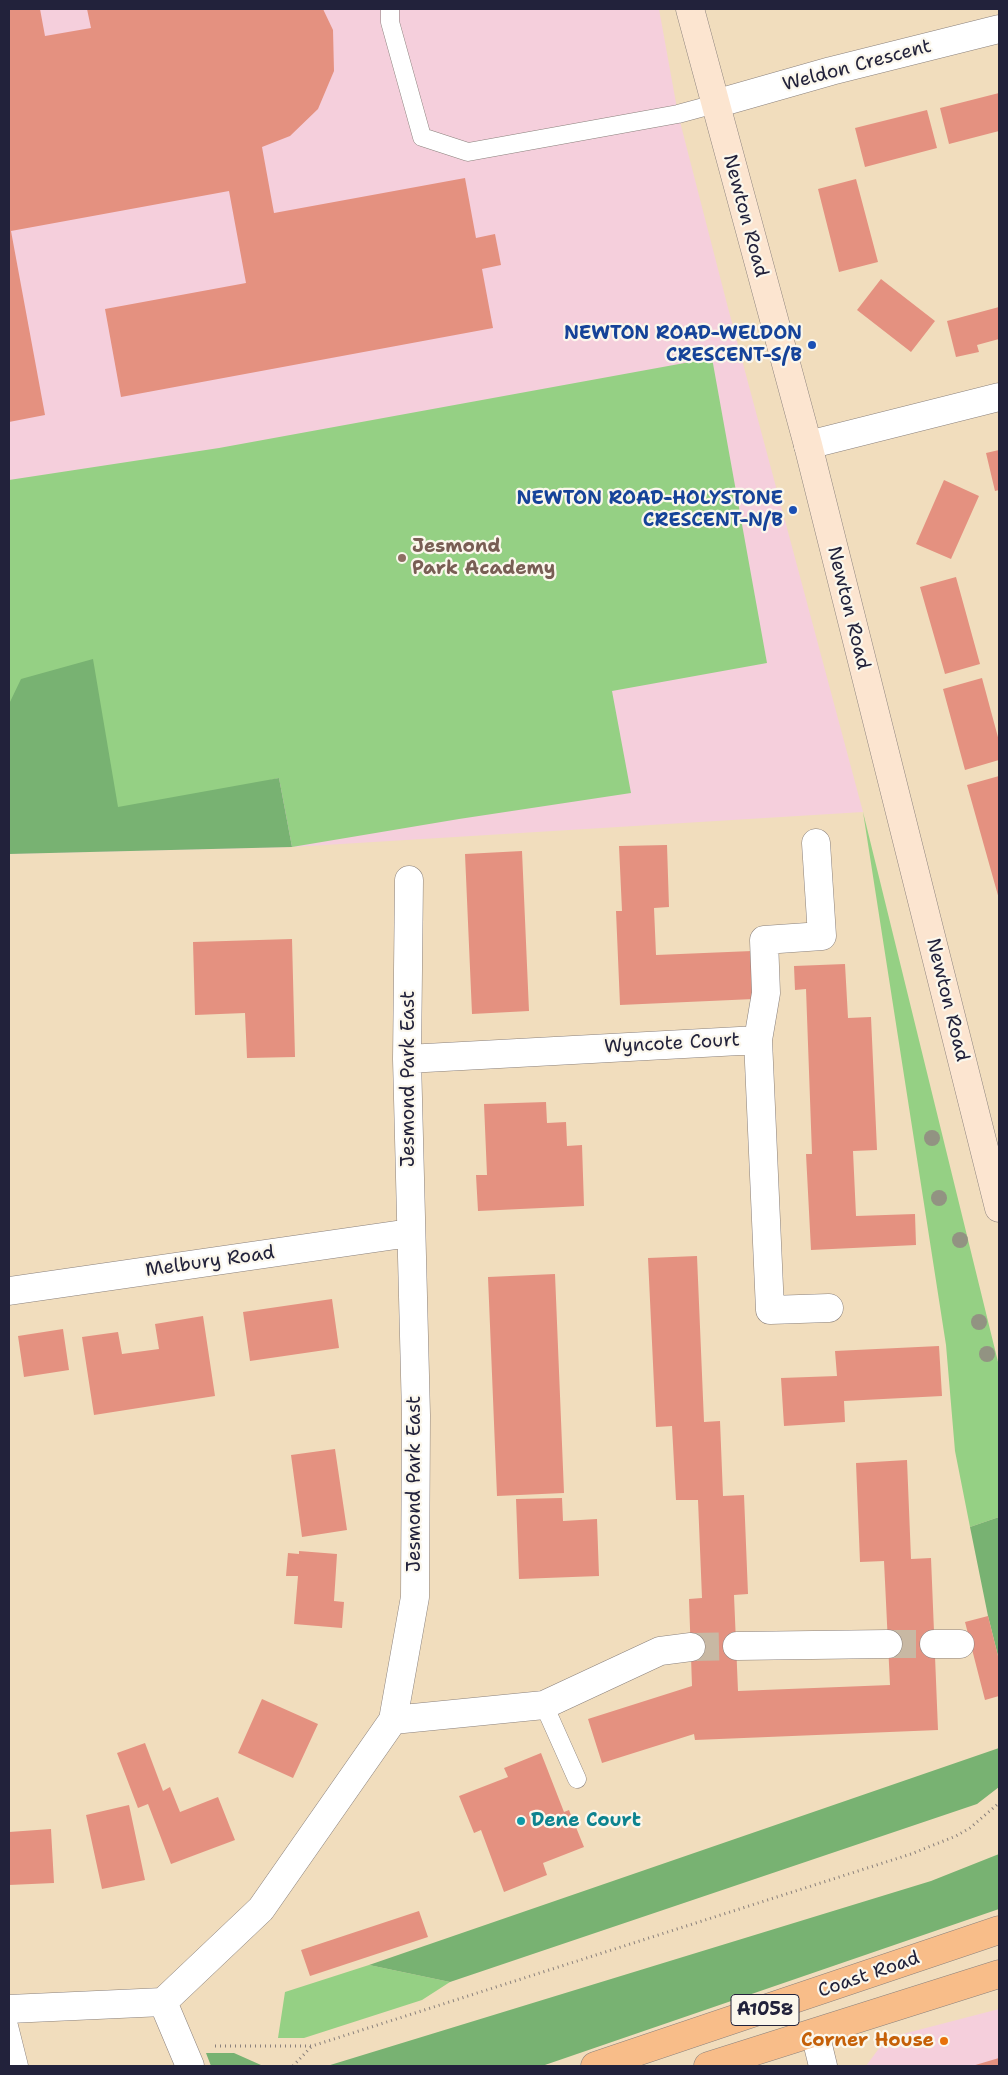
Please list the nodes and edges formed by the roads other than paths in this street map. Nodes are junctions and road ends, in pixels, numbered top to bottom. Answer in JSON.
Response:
{"nodes":[{"id":1,"x":390,"y":9,"type":"edge"},
{"id":2,"x":690,"y":9,"type":"edge"},
{"id":3,"x":999,"y":29,"type":"edge"},
{"id":4,"x":714,"y":104,"type":"junction"},
{"id":5,"x":999,"y":397,"type":"edge"},
{"id":6,"x":808,"y":445,"type":"junction"},
{"id":7,"x":816,"y":843,"type":"dead end"},
{"id":8,"x":408,"y":880,"type":"dead end"},
{"id":9,"x":758,"y":1040,"type":"junction"},
{"id":10,"x":407,"y":1059,"type":"junction"},
{"id":11,"x":999,"y":1208,"type":"edge"},
{"id":12,"x":410,"y":1233,"type":"junction"},
{"id":13,"x":9,"y":1291,"type":"edge"},
{"id":14,"x":829,"y":1308,"type":"dead end"},
{"id":15,"x":888,"y":1644,"type":"tunnel mouth"},
{"id":16,"x":736,"y":1646,"type":"tunnel mouth"},
{"id":17,"x":691,"y":1647,"type":"tunnel mouth"},
{"id":18,"x":544,"y":1705,"type":"junction"},
{"id":19,"x":393,"y":1720,"type":"junction"},
{"id":20,"x":577,"y":1779,"type":"dead end"},
{"id":21,"x":999,"y":1930,"type":"edge"},
{"id":22,"x":999,"y":1974,"type":"edge"},
{"id":23,"x":163,"y":2002,"type":"junction"},
{"id":24,"x":9,"y":2009,"type":"edge"},
{"id":25,"x":9,"y":2026,"type":"edge"},
{"id":26,"x":815,"y":2032,"type":"junction"},
{"id":27,"x":186,"y":2057,"type":"edge"},
{"id":28,"x":19,"y":2066,"type":"edge"},
{"id":29,"x":595,"y":2066,"type":"edge"},
{"id":30,"x":708,"y":2066,"type":"edge"},
{"id":31,"x":823,"y":2066,"type":"edge"}],
"edges":[{"from":1,"to":4,"type":"lane"},
{"from":2,"to":4,"type":"street","name":"Newton Road"},
{"from":3,"to":4,"type":"street","name":"Weldon Crescent"},
{"from":4,"to":6,"type":"street","name":"Newton Road"},
{"from":5,"to":6,"type":"street"},
{"from":6,"to":11,"type":"street","name":"Newton Road"},
{"from":7,"to":9,"type":"street"},
{"from":8,"to":10,"type":"street","name":"Jesmond Park East"},
{"from":9,"to":10,"type":"street","name":"Wyncote Court"},
{"from":9,"to":14,"type":"street","name":"Wyncote Court"},
{"from":10,"to":12,"type":"street","name":"Jesmond Park East"},
{"from":12,"to":13,"type":"street","name":"Melbury Road"},
{"from":12,"to":19,"type":"street","name":"Jesmond Park East"},
{"from":15,"to":16,"type":"street"},
{"from":17,"to":18,"type":"street"},
{"from":18,"to":19,"type":"street"},
{"from":18,"to":20,"type":"lane"},
{"from":19,"to":23,"type":"street","name":"Jesmond Park East"},
{"from":21,"to":29,"type":"highway","name":"Coast Road","number":"A1058"},
{"from":22,"to":26,"type":"highway","name":"Coast Road","number":"A1058"},
{"from":23,"to":24,"type":"street"},
{"from":23,"to":27,"type":"street"},
{"from":25,"to":28,"type":"lane"},
{"from":26,"to":30,"type":"highway","name":"Coast Road","number":"A1058"},
{"from":26,"to":31,"type":"street"}]}
